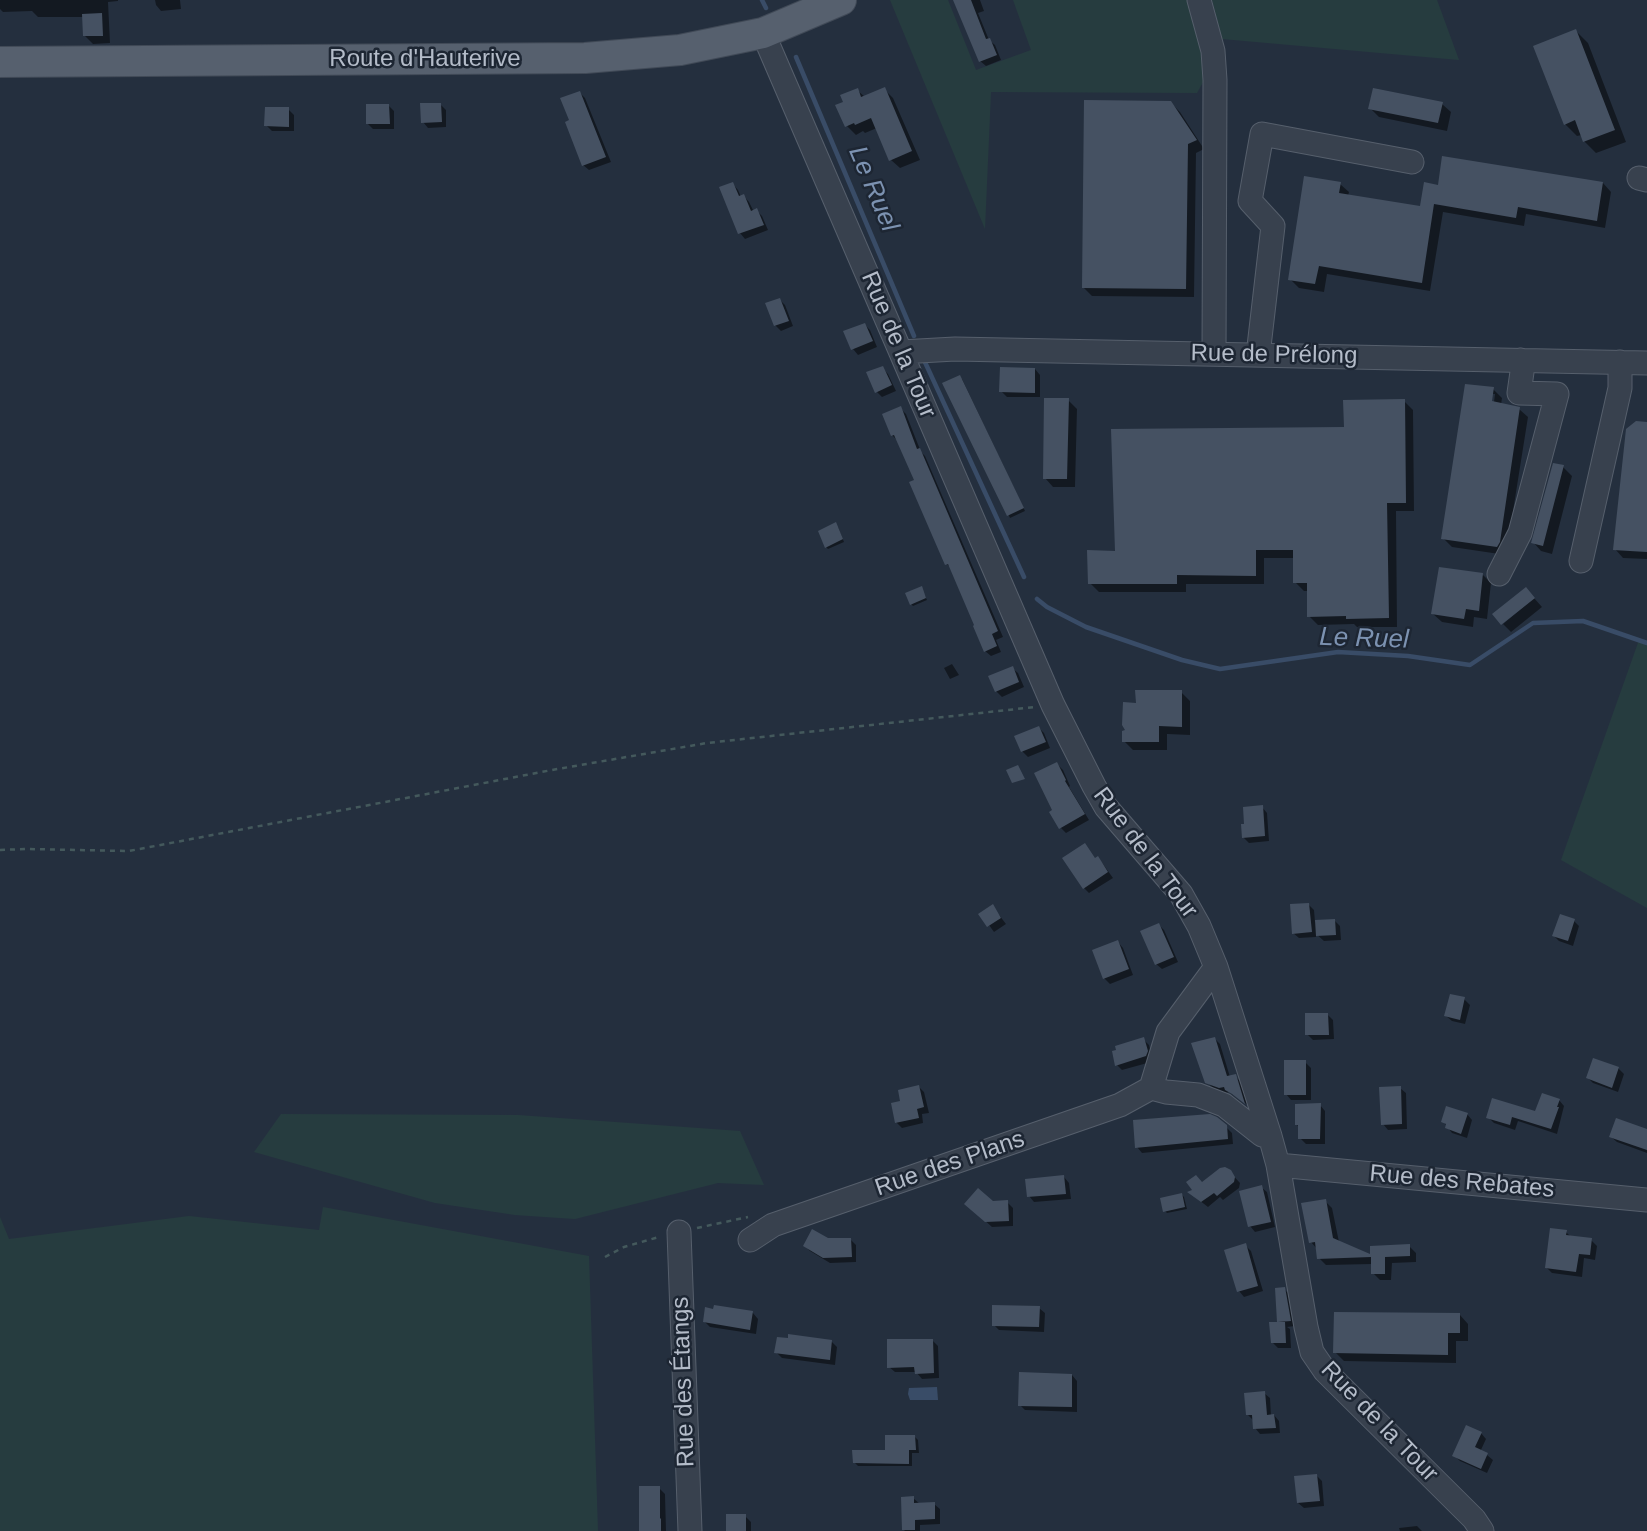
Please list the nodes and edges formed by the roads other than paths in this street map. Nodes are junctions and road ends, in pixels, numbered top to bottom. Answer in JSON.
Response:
{"nodes":[{"id":1,"x":1199,"y":0,"type":"edge"},
{"id":2,"x":834,"y":1,"type":"edge"},
{"id":3,"x":797,"y":10,"type":"edge"},
{"id":4,"x":763,"y":33,"type":"junction"},
{"id":5,"x":0,"y":62,"type":"edge"},
{"id":6,"x":1412,"y":162,"type":"dead end"},
{"id":7,"x":901,"y":352,"type":"junction"},
{"id":8,"x":1214,"y":354,"type":"junction"},
{"id":9,"x":1258,"y":355,"type":"junction"},
{"id":10,"x":1521,"y":360,"type":"junction"},
{"id":11,"x":1620,"y":362,"type":"junction"},
{"id":12,"x":1647,"y":363,"type":"edge"},
{"id":13,"x":1581,"y":561,"type":"dead end"},
{"id":14,"x":1499,"y":574,"type":"dead end"},
{"id":15,"x":1216,"y":967,"type":"junction"},
{"id":16,"x":1151,"y":1088,"type":"junction"},
{"id":17,"x":1270,"y":1136,"type":"junction"},
{"id":18,"x":1278,"y":1165,"type":"junction"},
{"id":19,"x":1647,"y":1200,"type":"edge"},
{"id":20,"x":679,"y":1232,"type":"road end"},
{"id":21,"x":750,"y":1240,"type":"dead end"},
{"id":22,"x":690,"y":1531,"type":"edge"},
{"id":23,"x":1482,"y":1531,"type":"edge"}],
"edges":[{"from":1,"to":8,"type":"street"},
{"from":2,"to":3,"type":"main road","name":"Route d'Hauterive"},
{"from":3,"to":4,"type":"main road","name":"Route d'Hauterive"},
{"from":4,"to":5,"type":"main road","name":"Route d'Hauterive"},
{"from":4,"to":7,"type":"street","name":"Rue de la Tour"},
{"from":6,"to":9,"type":"street"},
{"from":7,"to":8,"type":"street","name":"Rue de Prélong"},
{"from":7,"to":15,"type":"street","name":"Rue de la Tour"},
{"from":8,"to":9,"type":"street","name":"Rue de Prélong"},
{"from":9,"to":10,"type":"street","name":"Rue de Prélong"},
{"from":10,"to":11,"type":"street","name":"Rue de Prélong"},
{"from":10,"to":14,"type":"street"},
{"from":11,"to":12,"type":"street","name":"Rue de Prélong"},
{"from":11,"to":13,"type":"street"},
{"from":15,"to":16,"type":"street"},
{"from":15,"to":17,"type":"street","name":"Rue de la Tour"},
{"from":16,"to":17,"type":"street"},
{"from":16,"to":21,"type":"street","name":"Rue des Plans"},
{"from":17,"to":18,"type":"street","name":"Rue de la Tour"},
{"from":18,"to":19,"type":"street","name":"Rue des Rebates"},
{"from":18,"to":23,"type":"street","name":"Rue de la Tour"},
{"from":20,"to":22,"type":"street","name":"Rue des Étangs"}]}
